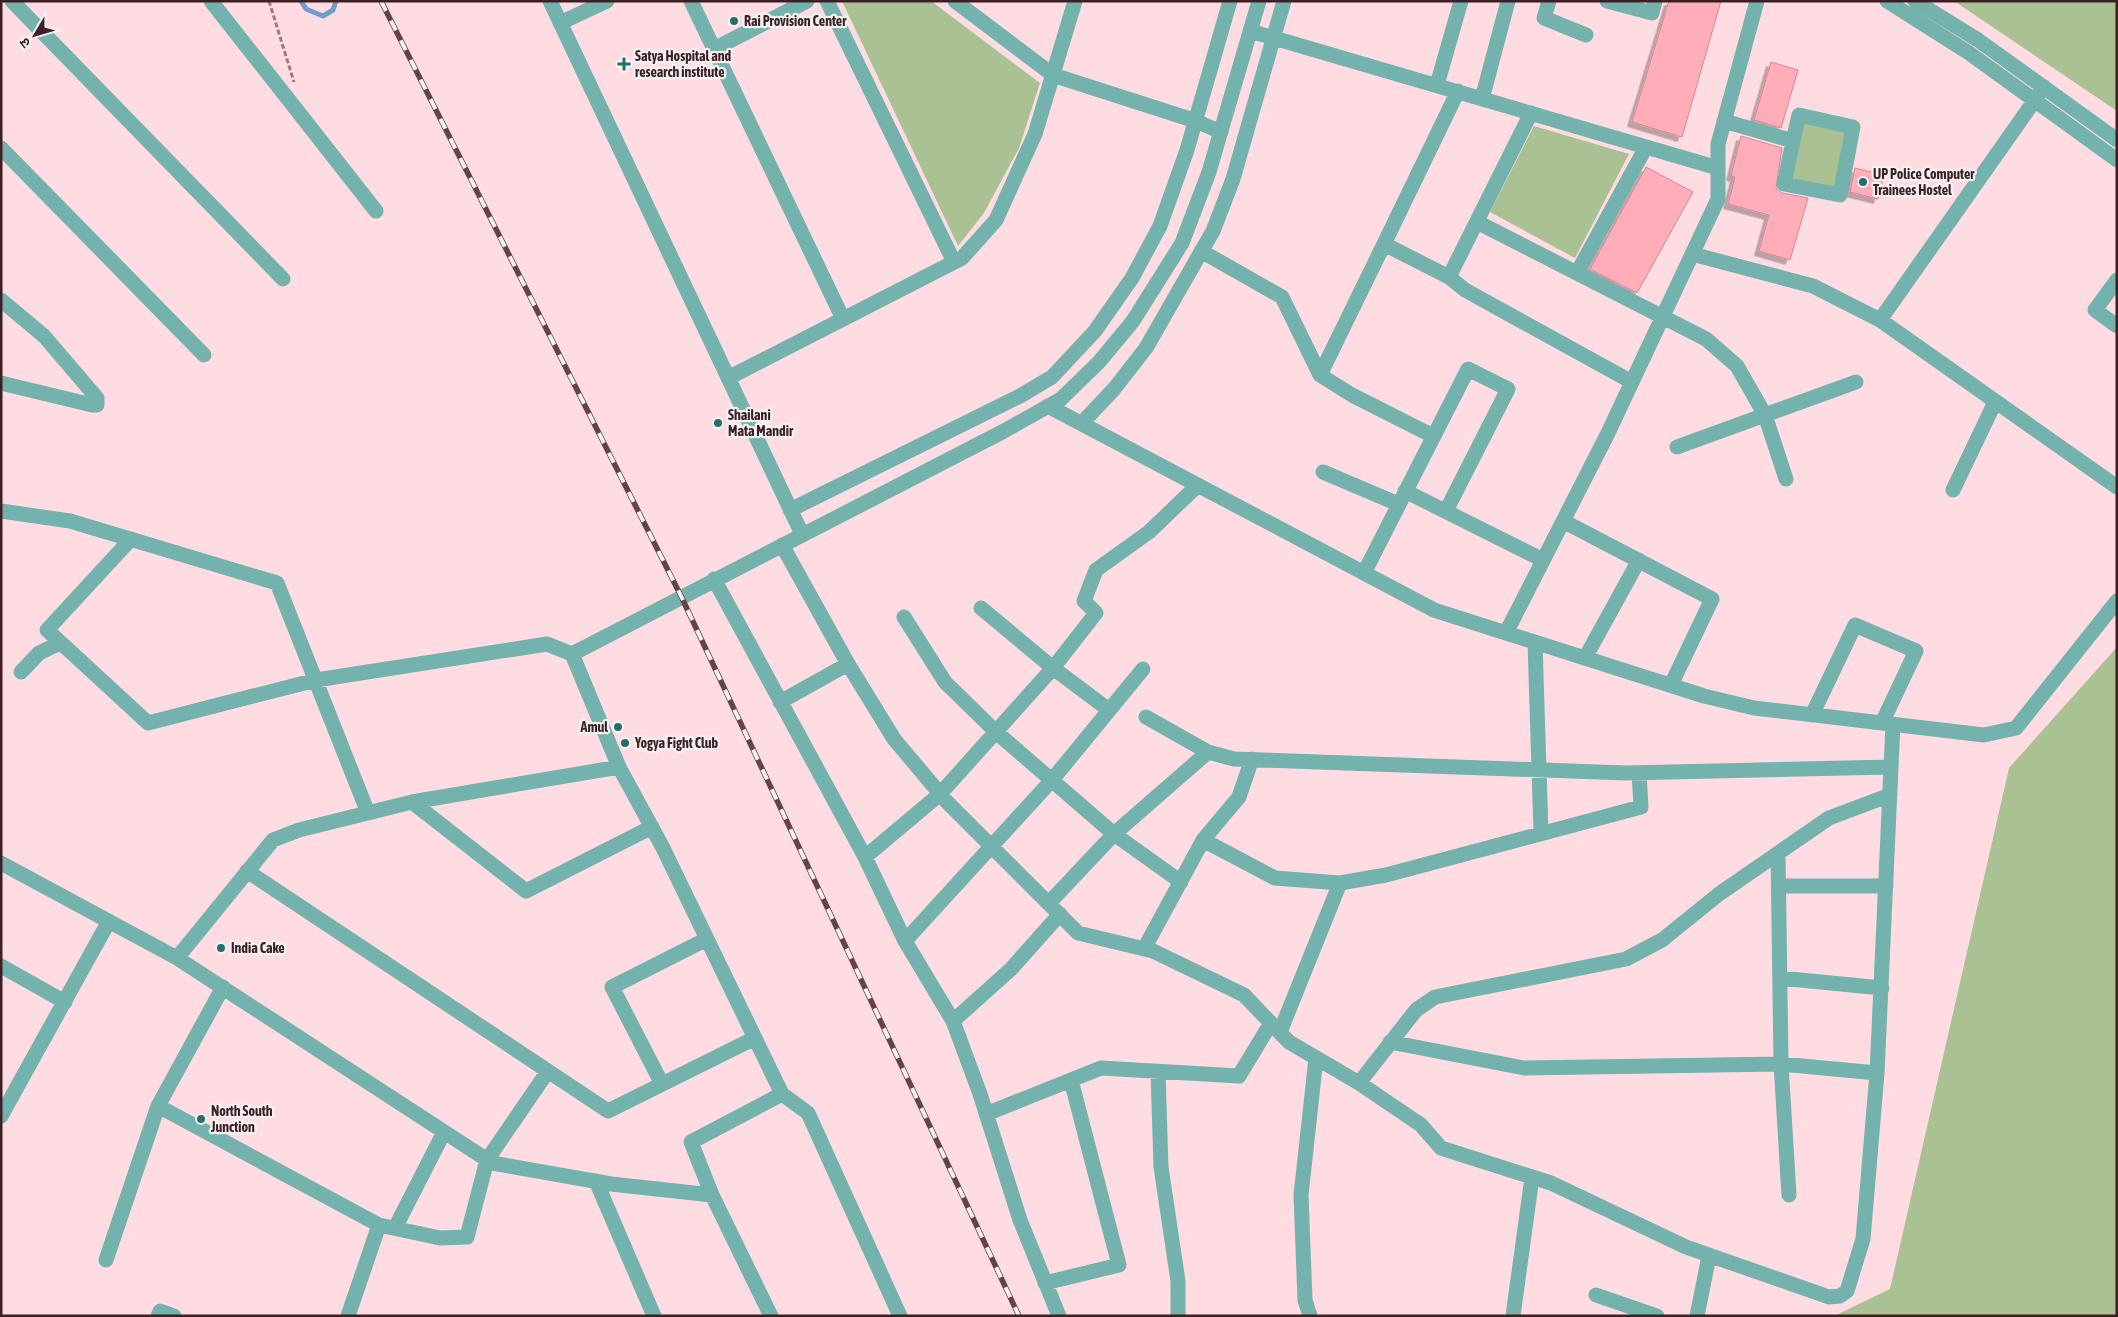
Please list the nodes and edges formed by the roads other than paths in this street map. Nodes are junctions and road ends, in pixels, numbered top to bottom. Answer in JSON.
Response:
{"nodes":[{"id":1,"x":12,"y":1,"type":"edge"},
{"id":2,"x":211,"y":1,"type":"edge"},
{"id":3,"x":550,"y":1,"type":"edge"},
{"id":4,"x":608,"y":1,"type":"edge"},
{"id":5,"x":691,"y":1,"type":"edge"},
{"id":6,"x":807,"y":1,"type":"edge"},
{"id":7,"x":826,"y":1,"type":"edge"},
{"id":8,"x":955,"y":1,"type":"edge"},
{"id":9,"x":1075,"y":1,"type":"edge"},
{"id":10,"x":1230,"y":1,"type":"edge"},
{"id":11,"x":1259,"y":1,"type":"edge"},
{"id":12,"x":1284,"y":1,"type":"edge"},
{"id":13,"x":1461,"y":1,"type":"edge"},
{"id":14,"x":1508,"y":1,"type":"edge"},
{"id":15,"x":1549,"y":1,"type":"edge"},
{"id":16,"x":1607,"y":1,"type":"edge"},
{"id":17,"x":1655,"y":1,"type":"edge"},
{"id":18,"x":1757,"y":1,"type":"edge"},
{"id":19,"x":1887,"y":1,"type":"edge"},
{"id":20,"x":1915,"y":1,"type":"edge"},
{"id":21,"x":560,"y":23,"type":"junction"},
{"id":22,"x":1250,"y":31,"type":"junction"},
{"id":23,"x":1586,"y":35,"type":"dead end"},
{"id":24,"x":1274,"y":38,"type":"junction"},
{"id":25,"x":714,"y":49,"type":"junction"},
{"id":26,"x":1053,"y":76,"type":"junction"},
{"id":27,"x":1437,"y":85,"type":"junction"},
{"id":28,"x":2044,"y":87,"type":"junction"},
{"id":29,"x":1458,"y":91,"type":"junction"},
{"id":30,"x":1482,"y":99,"type":"junction"},
{"id":31,"x":2034,"y":100,"type":"junction"},
{"id":32,"x":1531,"y":113,"type":"junction"},
{"id":33,"x":1196,"y":121,"type":"junction"},
{"id":34,"x":1724,"y":121,"type":"junction"},
{"id":35,"x":1221,"y":132,"type":"junction"},
{"id":36,"x":2117,"y":140,"type":"edge"},
{"id":37,"x":1793,"y":141,"type":"junction"},
{"id":38,"x":1646,"y":147,"type":"junction"},
{"id":39,"x":1,"y":148,"type":"edge"},
{"id":40,"x":2117,"y":160,"type":"edge"},
{"id":41,"x":1718,"y":168,"type":"junction"},
{"id":42,"x":376,"y":211,"type":"dead end"},
{"id":43,"x":1476,"y":222,"type":"junction"},
{"id":44,"x":1384,"y":244,"type":"junction"},
{"id":45,"x":1201,"y":251,"type":"junction"},
{"id":46,"x":1692,"y":254,"type":"junction"},
{"id":47,"x":954,"y":262,"type":"junction"},
{"id":48,"x":1577,"y":273,"type":"junction"},
{"id":49,"x":1449,"y":278,"type":"junction"},
{"id":50,"x":283,"y":279,"type":"dead end"},
{"id":51,"x":2117,"y":280,"type":"edge"},
{"id":52,"x":1,"y":300,"type":"edge"},
{"id":53,"x":1663,"y":316,"type":"junction"},
{"id":54,"x":843,"y":319,"type":"junction"},
{"id":55,"x":1880,"y":320,"type":"junction"},
{"id":56,"x":2117,"y":326,"type":"edge"},
{"id":57,"x":204,"y":355,"type":"dead end"},
{"id":58,"x":1320,"y":375,"type":"junction"},
{"id":59,"x":728,"y":378,"type":"junction"},
{"id":60,"x":1632,"y":382,"type":"junction"},
{"id":61,"x":1856,"y":382,"type":"dead end"},
{"id":62,"x":1,"y":383,"type":"edge"},
{"id":63,"x":1996,"y":402,"type":"junction"},
{"id":64,"x":1048,"y":406,"type":"junction"},
{"id":65,"x":1765,"y":415,"type":"junction"},
{"id":66,"x":1082,"y":423,"type":"junction"},
{"id":67,"x":1433,"y":436,"type":"junction"},
{"id":68,"x":1677,"y":447,"type":"dead end"},
{"id":69,"x":1324,"y":472,"type":"dead end"},
{"id":70,"x":1786,"y":479,"type":"dead end"},
{"id":71,"x":1198,"y":485,"type":"junction"},
{"id":72,"x":2117,"y":487,"type":"edge"},
{"id":73,"x":1953,"y":490,"type":"dead end"},
{"id":74,"x":1405,"y":491,"type":"junction"},
{"id":75,"x":1398,"y":504,"type":"junction"},
{"id":76,"x":790,"y":510,"type":"junction"},
{"id":77,"x":1,"y":511,"type":"edge"},
{"id":78,"x":1446,"y":511,"type":"junction"},
{"id":79,"x":1563,"y":521,"type":"junction"},
{"id":80,"x":802,"y":534,"type":"junction"},
{"id":81,"x":131,"y":539,"type":"junction"},
{"id":82,"x":782,"y":545,"type":"junction"},
{"id":83,"x":1544,"y":560,"type":"junction"},
{"id":84,"x":1639,"y":560,"type":"junction"},
{"id":85,"x":1364,"y":573,"type":"junction"},
{"id":86,"x":714,"y":580,"type":"junction"},
{"id":87,"x":2117,"y":601,"type":"edge"},
{"id":88,"x":981,"y":608,"type":"dead end"},
{"id":89,"x":904,"y":617,"type":"dead end"},
{"id":90,"x":1506,"y":633,"type":"junction"},
{"id":91,"x":1535,"y":642,"type":"junction"},
{"id":92,"x":60,"y":643,"type":"junction"},
{"id":93,"x":572,"y":654,"type":"junction"},
{"id":94,"x":1585,"y":658,"type":"junction"},
{"id":95,"x":848,"y":664,"type":"junction"},
{"id":96,"x":1053,"y":668,"type":"junction"},
{"id":97,"x":1143,"y":669,"type":"dead end"},
{"id":98,"x":21,"y":672,"type":"dead end"},
{"id":99,"x":316,"y":680,"type":"junction"},
{"id":100,"x":1671,"y":685,"type":"junction"},
{"id":101,"x":780,"y":702,"type":"junction"},
{"id":102,"x":1109,"y":710,"type":"junction"},
{"id":103,"x":1812,"y":714,"type":"junction"},
{"id":104,"x":1146,"y":717,"type":"dead end"},
{"id":105,"x":1888,"y":724,"type":"junction"},
{"id":106,"x":996,"y":732,"type":"junction"},
{"id":107,"x":1208,"y":752,"type":"junction"},
{"id":108,"x":1252,"y":759,"type":"junction"},
{"id":109,"x":619,"y":767,"type":"junction"},
{"id":110,"x":1891,"y":768,"type":"junction"},
{"id":111,"x":1539,"y":770,"type":"junction"},
{"id":112,"x":1639,"y":773,"type":"junction"},
{"id":113,"x":1052,"y":780,"type":"junction"},
{"id":114,"x":940,"y":794,"type":"junction"},
{"id":115,"x":1890,"y":795,"type":"junction"},
{"id":116,"x":412,"y":802,"type":"junction"},
{"id":117,"x":368,"y":813,"type":"junction"},
{"id":118,"x":652,"y":827,"type":"junction"},
{"id":119,"x":1541,"y":833,"type":"junction"},
{"id":120,"x":1114,"y":834,"type":"junction"},
{"id":121,"x":1203,"y":840,"type":"junction"},
{"id":122,"x":992,"y":846,"type":"junction"},
{"id":123,"x":1778,"y":853,"type":"junction"},
{"id":124,"x":865,"y":857,"type":"junction"},
{"id":125,"x":1,"y":863,"type":"edge"},
{"id":126,"x":248,"y":871,"type":"junction"},
{"id":127,"x":1181,"y":882,"type":"junction"},
{"id":128,"x":1340,"y":883,"type":"junction"},
{"id":129,"x":1779,"y":886,"type":"junction"},
{"id":130,"x":1886,"y":886,"type":"junction"},
{"id":131,"x":1049,"y":903,"type":"junction"},
{"id":132,"x":1060,"y":914,"type":"junction"},
{"id":133,"x":109,"y":921,"type":"junction"},
{"id":134,"x":707,"y":939,"type":"junction"},
{"id":135,"x":905,"y":941,"type":"junction"},
{"id":136,"x":1144,"y":949,"type":"junction"},
{"id":137,"x":177,"y":958,"type":"junction"},
{"id":138,"x":1,"y":966,"type":"edge"},
{"id":139,"x":1780,"y":978,"type":"junction"},
{"id":140,"x":223,"y":987,"type":"junction"},
{"id":141,"x":1882,"y":988,"type":"junction"},
{"id":142,"x":64,"y":1002,"type":"junction"},
{"id":143,"x":953,"y":1021,"type":"junction"},
{"id":144,"x":1275,"y":1028,"type":"junction"},
{"id":145,"x":755,"y":1038,"type":"junction"},
{"id":146,"x":1390,"y":1042,"type":"junction"},
{"id":147,"x":1316,"y":1058,"type":"junction"},
{"id":148,"x":1781,"y":1064,"type":"junction"},
{"id":149,"x":548,"y":1071,"type":"junction"},
{"id":150,"x":1158,"y":1072,"type":"junction"},
{"id":151,"x":1877,"y":1073,"type":"junction"},
{"id":152,"x":1072,"y":1080,"type":"junction"},
{"id":153,"x":1359,"y":1083,"type":"junction"},
{"id":154,"x":662,"y":1084,"type":"junction"},
{"id":155,"x":782,"y":1094,"type":"junction"},
{"id":156,"x":158,"y":1106,"type":"junction"},
{"id":157,"x":986,"y":1114,"type":"junction"},
{"id":158,"x":1,"y":1116,"type":"edge"},
{"id":159,"x":444,"y":1132,"type":"junction"},
{"id":160,"x":487,"y":1160,"type":"junction"},
{"id":161,"x":1532,"y":1176,"type":"junction"},
{"id":162,"x":596,"y":1181,"type":"junction"},
{"id":163,"x":712,"y":1195,"type":"junction"},
{"id":164,"x":1789,"y":1195,"type":"dead end"},
{"id":165,"x":379,"y":1225,"type":"junction"},
{"id":166,"x":395,"y":1228,"type":"junction"},
{"id":167,"x":1709,"y":1256,"type":"junction"},
{"id":168,"x":106,"y":1260,"type":"dead end"},
{"id":169,"x":1045,"y":1283,"type":"junction"},
{"id":170,"x":1596,"y":1295,"type":"dead end"},
{"id":171,"x":158,"y":1316,"type":"edge"},
{"id":172,"x":174,"y":1316,"type":"edge"},
{"id":173,"x":348,"y":1316,"type":"edge"},
{"id":174,"x":654,"y":1316,"type":"edge"},
{"id":175,"x":771,"y":1316,"type":"edge"},
{"id":176,"x":900,"y":1316,"type":"edge"},
{"id":177,"x":1059,"y":1316,"type":"edge"},
{"id":178,"x":1178,"y":1316,"type":"edge"},
{"id":179,"x":1310,"y":1316,"type":"edge"},
{"id":180,"x":1513,"y":1316,"type":"edge"},
{"id":181,"x":1657,"y":1316,"type":"edge"},
{"id":182,"x":1698,"y":1316,"type":"edge"}],
"edges":[{"from":1,"to":50,"type":"street"},
{"from":2,"to":42,"type":"street"},
{"from":3,"to":21,"type":"street"},
{"from":4,"to":21,"type":"street"},
{"from":5,"to":25,"type":"street"},
{"from":6,"to":25,"type":"street"},
{"from":7,"to":47,"type":"street"},
{"from":8,"to":26,"type":"street"},
{"from":9,"to":26,"type":"street"},
{"from":10,"to":33,"type":"street"},
{"from":11,"to":22,"type":"street"},
{"from":12,"to":24,"type":"street"},
{"from":13,"to":27,"type":"street"},
{"from":14,"to":30,"type":"street"},
{"from":15,"to":23,"type":"street"},
{"from":16,"to":17,"type":"street"},
{"from":18,"to":34,"type":"street"},
{"from":19,"to":31,"type":"street"},
{"from":20,"to":28,"type":"street"},
{"from":21,"to":59,"type":"street"},
{"from":22,"to":24,"type":"street"},
{"from":22,"to":35,"type":"street"},
{"from":24,"to":27,"type":"street"},
{"from":24,"to":45,"type":"street"},
{"from":25,"to":54,"type":"street"},
{"from":26,"to":33,"type":"street"},
{"from":26,"to":47,"type":"street"},
{"from":27,"to":29,"type":"street"},
{"from":28,"to":31,"type":"street"},
{"from":28,"to":36,"type":"street"},
{"from":29,"to":30,"type":"street"},
{"from":29,"to":44,"type":"street"},
{"from":30,"to":32,"type":"street"},
{"from":31,"to":40,"type":"street"},
{"from":31,"to":55,"type":"street"},
{"from":32,"to":38,"type":"street"},
{"from":32,"to":43,"type":"street"},
{"from":33,"to":35,"type":"street"},
{"from":33,"to":76,"type":"street"},
{"from":34,"to":37,"type":"street"},
{"from":34,"to":41,"type":"street"},
{"from":35,"to":64,"type":"street"},
{"from":37,"to":37,"type":"street"},
{"from":38,"to":41,"type":"street"},
{"from":38,"to":48,"type":"street"},
{"from":39,"to":57,"type":"street"},
{"from":41,"to":46,"type":"street"},
{"from":43,"to":48,"type":"street"},
{"from":43,"to":49,"type":"street"},
{"from":44,"to":49,"type":"street"},
{"from":44,"to":58,"type":"street"},
{"from":45,"to":58,"type":"street"},
{"from":45,"to":66,"type":"street"},
{"from":46,"to":53,"type":"street"},
{"from":46,"to":55,"type":"street"},
{"from":47,"to":54,"type":"street"},
{"from":48,"to":53,"type":"street"},
{"from":49,"to":60,"type":"street"},
{"from":51,"to":56,"type":"street"},
{"from":52,"to":62,"type":"street"},
{"from":53,"to":60,"type":"street"},
{"from":53,"to":65,"type":"street"},
{"from":54,"to":59,"type":"street"},
{"from":55,"to":63,"type":"street"},
{"from":58,"to":67,"type":"street"},
{"from":59,"to":76,"type":"street"},
{"from":60,"to":79,"type":"street"},
{"from":61,"to":65,"type":"street"},
{"from":63,"to":72,"type":"street"},
{"from":63,"to":73,"type":"street"},
{"from":64,"to":66,"type":"street"},
{"from":64,"to":80,"type":"street"},
{"from":65,"to":68,"type":"street"},
{"from":65,"to":70,"type":"street"},
{"from":66,"to":71,"type":"street"},
{"from":67,"to":74,"type":"street"},
{"from":67,"to":78,"type":"street"},
{"from":69,"to":75,"type":"street"},
{"from":71,"to":85,"type":"street"},
{"from":71,"to":96,"type":"street"},
{"from":74,"to":75,"type":"street"},
{"from":74,"to":78,"type":"street"},
{"from":75,"to":85,"type":"street"},
{"from":76,"to":80,"type":"street"},
{"from":77,"to":81,"type":"street"},
{"from":78,"to":83,"type":"street"},
{"from":79,"to":83,"type":"street"},
{"from":79,"to":84,"type":"street"},
{"from":80,"to":82,"type":"street"},
{"from":81,"to":92,"type":"street"},
{"from":81,"to":99,"type":"street"},
{"from":82,"to":86,"type":"street"},
{"from":82,"to":95,"type":"street"},
{"from":83,"to":90,"type":"street"},
{"from":84,"to":94,"type":"street"},
{"from":84,"to":100,"type":"street"},
{"from":85,"to":90,"type":"street"},
{"from":86,"to":93,"type":"street"},
{"from":86,"to":101,"type":"street"},
{"from":87,"to":105,"type":"street"},
{"from":88,"to":96,"type":"street"},
{"from":89,"to":106,"type":"street"},
{"from":90,"to":91,"type":"street"},
{"from":91,"to":94,"type":"street"},
{"from":91,"to":111,"type":"street"},
{"from":92,"to":98,"type":"street"},
{"from":92,"to":99,"type":"street"},
{"from":93,"to":99,"type":"street"},
{"from":93,"to":109,"type":"street"},
{"from":94,"to":100,"type":"street"},
{"from":95,"to":101,"type":"street"},
{"from":95,"to":114,"type":"street"},
{"from":96,"to":102,"type":"street"},
{"from":96,"to":106,"type":"street"},
{"from":97,"to":102,"type":"street"},
{"from":99,"to":117,"type":"street"},
{"from":100,"to":103,"type":"street"},
{"from":101,"to":124,"type":"street"},
{"from":102,"to":113,"type":"street"},
{"from":103,"to":105,"type":"street"},
{"from":103,"to":105,"type":"street"},
{"from":104,"to":107,"type":"street"},
{"from":105,"to":110,"type":"street"},
{"from":106,"to":113,"type":"street"},
{"from":106,"to":114,"type":"street"},
{"from":107,"to":108,"type":"street"},
{"from":107,"to":120,"type":"street"},
{"from":108,"to":111,"type":"street"},
{"from":108,"to":121,"type":"street"},
{"from":109,"to":116,"type":"street"},
{"from":109,"to":118,"type":"street"},
{"from":110,"to":112,"type":"street"},
{"from":110,"to":115,"type":"street"},
{"from":111,"to":112,"type":"street"},
{"from":111,"to":119,"type":"street"},
{"from":112,"to":119,"type":"street"},
{"from":113,"to":120,"type":"street"},
{"from":113,"to":122,"type":"street"},
{"from":114,"to":122,"type":"street"},
{"from":114,"to":124,"type":"street"},
{"from":115,"to":123,"type":"street"},
{"from":115,"to":130,"type":"street"},
{"from":116,"to":117,"type":"street"},
{"from":116,"to":118,"type":"street"},
{"from":117,"to":126,"type":"street"},
{"from":118,"to":134,"type":"street"},
{"from":119,"to":128,"type":"street"},
{"from":120,"to":127,"type":"street"},
{"from":120,"to":131,"type":"street"},
{"from":121,"to":127,"type":"street"},
{"from":121,"to":128,"type":"street"},
{"from":122,"to":131,"type":"street"},
{"from":122,"to":135,"type":"street"},
{"from":123,"to":129,"type":"street"},
{"from":123,"to":146,"type":"street"},
{"from":124,"to":135,"type":"street"},
{"from":125,"to":133,"type":"street"},
{"from":126,"to":137,"type":"street"},
{"from":126,"to":149,"type":"street"},
{"from":127,"to":136,"type":"street"},
{"from":128,"to":144,"type":"street"},
{"from":129,"to":130,"type":"street"},
{"from":129,"to":139,"type":"street"},
{"from":130,"to":141,"type":"street"},
{"from":131,"to":132,"type":"street"},
{"from":132,"to":136,"type":"street"},
{"from":132,"to":143,"type":"street"},
{"from":133,"to":137,"type":"street"},
{"from":133,"to":142,"type":"street"},
{"from":134,"to":145,"type":"street"},
{"from":134,"to":154,"type":"street"},
{"from":135,"to":143,"type":"street"},
{"from":136,"to":144,"type":"street"},
{"from":137,"to":140,"type":"street"},
{"from":138,"to":142,"type":"street"},
{"from":139,"to":141,"type":"street"},
{"from":139,"to":148,"type":"street"},
{"from":140,"to":156,"type":"street"},
{"from":140,"to":159,"type":"street"},
{"from":141,"to":151,"type":"street"},
{"from":142,"to":158,"type":"street"},
{"from":143,"to":157,"type":"street"},
{"from":144,"to":147,"type":"street"},
{"from":144,"to":150,"type":"street"},
{"from":145,"to":154,"type":"street"},
{"from":145,"to":155,"type":"street"},
{"from":146,"to":148,"type":"street"},
{"from":146,"to":153,"type":"street"},
{"from":147,"to":153,"type":"street"},
{"from":147,"to":179,"type":"street"},
{"from":148,"to":151,"type":"street"},
{"from":148,"to":164,"type":"street"},
{"from":149,"to":154,"type":"street"},
{"from":149,"to":160,"type":"street"},
{"from":150,"to":152,"type":"street"},
{"from":150,"to":178,"type":"street"},
{"from":151,"to":167,"type":"street"},
{"from":152,"to":157,"type":"street"},
{"from":152,"to":169,"type":"street"},
{"from":153,"to":161,"type":"street"},
{"from":155,"to":163,"type":"street"},
{"from":155,"to":176,"type":"street"},
{"from":156,"to":165,"type":"street"},
{"from":156,"to":168,"type":"street"},
{"from":157,"to":169,"type":"street"},
{"from":159,"to":160,"type":"street"},
{"from":159,"to":166,"type":"street"},
{"from":160,"to":162,"type":"street"},
{"from":160,"to":166,"type":"street"},
{"from":161,"to":167,"type":"street"},
{"from":161,"to":180,"type":"street"},
{"from":162,"to":163,"type":"street"},
{"from":162,"to":174,"type":"street"},
{"from":163,"to":175,"type":"street"},
{"from":165,"to":166,"type":"street"},
{"from":165,"to":173,"type":"street"},
{"from":167,"to":182,"type":"street"},
{"from":169,"to":177,"type":"street"},
{"from":170,"to":181,"type":"street"},
{"from":171,"to":172,"type":"street"}]}
